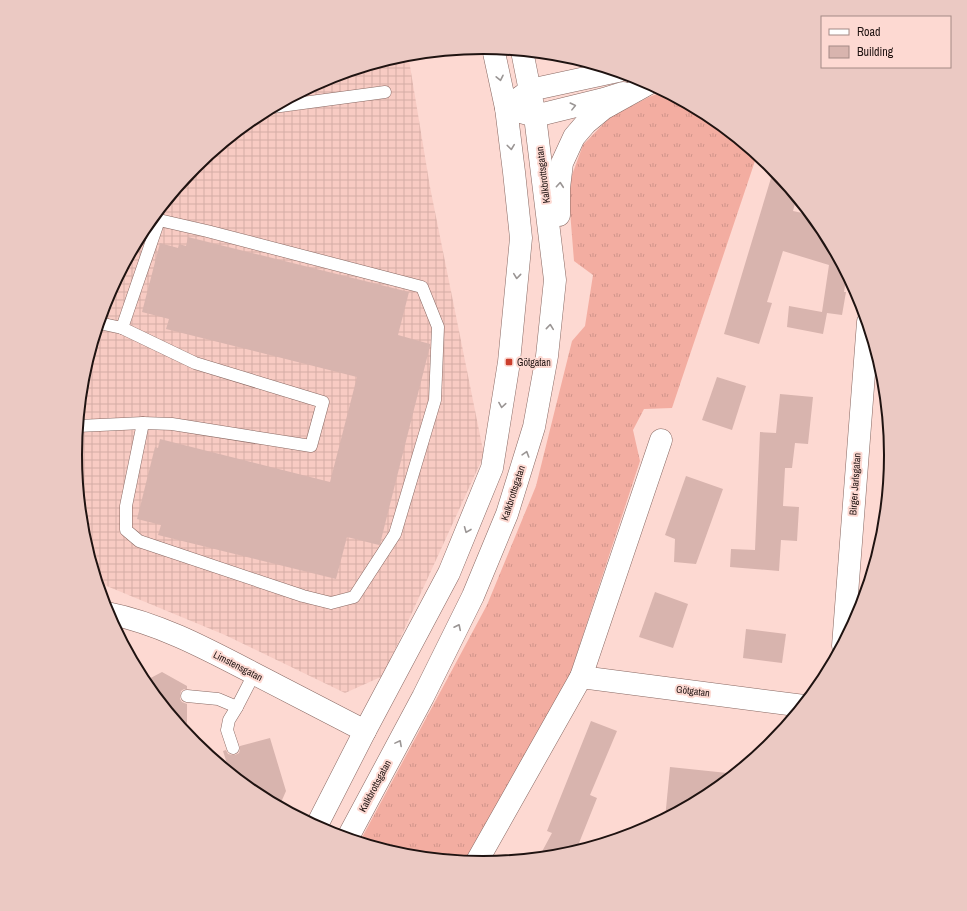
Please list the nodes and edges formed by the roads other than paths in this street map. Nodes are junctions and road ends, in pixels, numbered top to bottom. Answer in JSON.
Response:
{"nodes":[{"id":1,"x":494,"y":54,"type":"edge"},
{"id":2,"x":523,"y":56,"type":"edge"},
{"id":3,"x":607,"y":73,"type":"edge"},
{"id":4,"x":641,"y":87,"type":"edge"},
{"id":5,"x":643,"y":87,"type":"edge"},
{"id":6,"x":530,"y":90,"type":"junction"},
{"id":7,"x":385,"y":92,"type":"dead end"},
{"id":8,"x":288,"y":105,"type":"edge"},
{"id":9,"x":506,"y":108,"type":"junction"},
{"id":10,"x":535,"y":116,"type":"junction"},
{"id":11,"x":555,"y":280,"type":"junction"},
{"id":12,"x":104,"y":324,"type":"edge"},
{"id":13,"x":122,"y":328,"type":"junction"},
{"id":14,"x":867,"y":337,"type":"edge"},
{"id":15,"x":143,"y":423,"type":"junction"},
{"id":16,"x":83,"y":426,"type":"edge"},
{"id":17,"x":661,"y":440,"type":"dead end"},
{"id":18,"x":115,"y":615,"type":"edge"},
{"id":19,"x":844,"y":633,"type":"edge"},
{"id":20,"x":254,"y":674,"type":"junction"},
{"id":21,"x":581,"y":677,"type":"junction"},
{"id":22,"x":187,"y":696,"type":"dead end"},
{"id":23,"x":798,"y":705,"type":"edge"},
{"id":24,"x":238,"y":707,"type":"junction"},
{"id":25,"x":365,"y":731,"type":"junction"},
{"id":26,"x":232,"y":748,"type":"dead end"},
{"id":27,"x":319,"y":821,"type":"edge"},
{"id":28,"x":350,"y":834,"type":"edge"},
{"id":29,"x":479,"y":857,"type":"edge"}],
"edges":[{"from":1,"to":9,"type":"main road","one_way":true},
{"from":2,"to":6,"type":"main road","name":"Kalkbrottsgatan"},
{"from":3,"to":6,"type":"main road"},
{"from":10,"to":4,"type":"main road","one_way":true},
{"from":11,"to":5,"type":"main road","one_way":true},
{"from":6,"to":9,"type":"main road"},
{"from":6,"to":10,"type":"main road","name":"Kalkbrottsgatan"},
{"from":7,"to":8,"type":"lane"},
{"from":9,"to":10,"type":"main road"},
{"from":9,"to":25,"type":"main road","one_way":true},
{"from":10,"to":11,"type":"main road","name":"Kalkbrottsgatan"},
{"from":28,"to":11,"type":"main road","name":"Kalkbrottsgatan","one_way":true},
{"from":12,"to":13,"type":"lane"},
{"from":13,"to":15,"type":"lane"},
{"from":13,"to":15,"type":"lane"},
{"from":14,"to":19,"type":"main road","name":"Birger Jarlsgatan"},
{"from":15,"to":16,"type":"lane"},
{"from":17,"to":21,"type":"main road"},
{"from":18,"to":20,"type":"main road","name":"Limstensgatan"},
{"from":20,"to":24,"type":"lane"},
{"from":20,"to":25,"type":"main road","name":"Limstensgatan"},
{"from":21,"to":23,"type":"main road","name":"Götgatan"},
{"from":21,"to":29,"type":"main road"},
{"from":22,"to":24,"type":"lane"},
{"from":24,"to":26,"type":"lane"},
{"from":25,"to":27,"type":"main road"}]}
